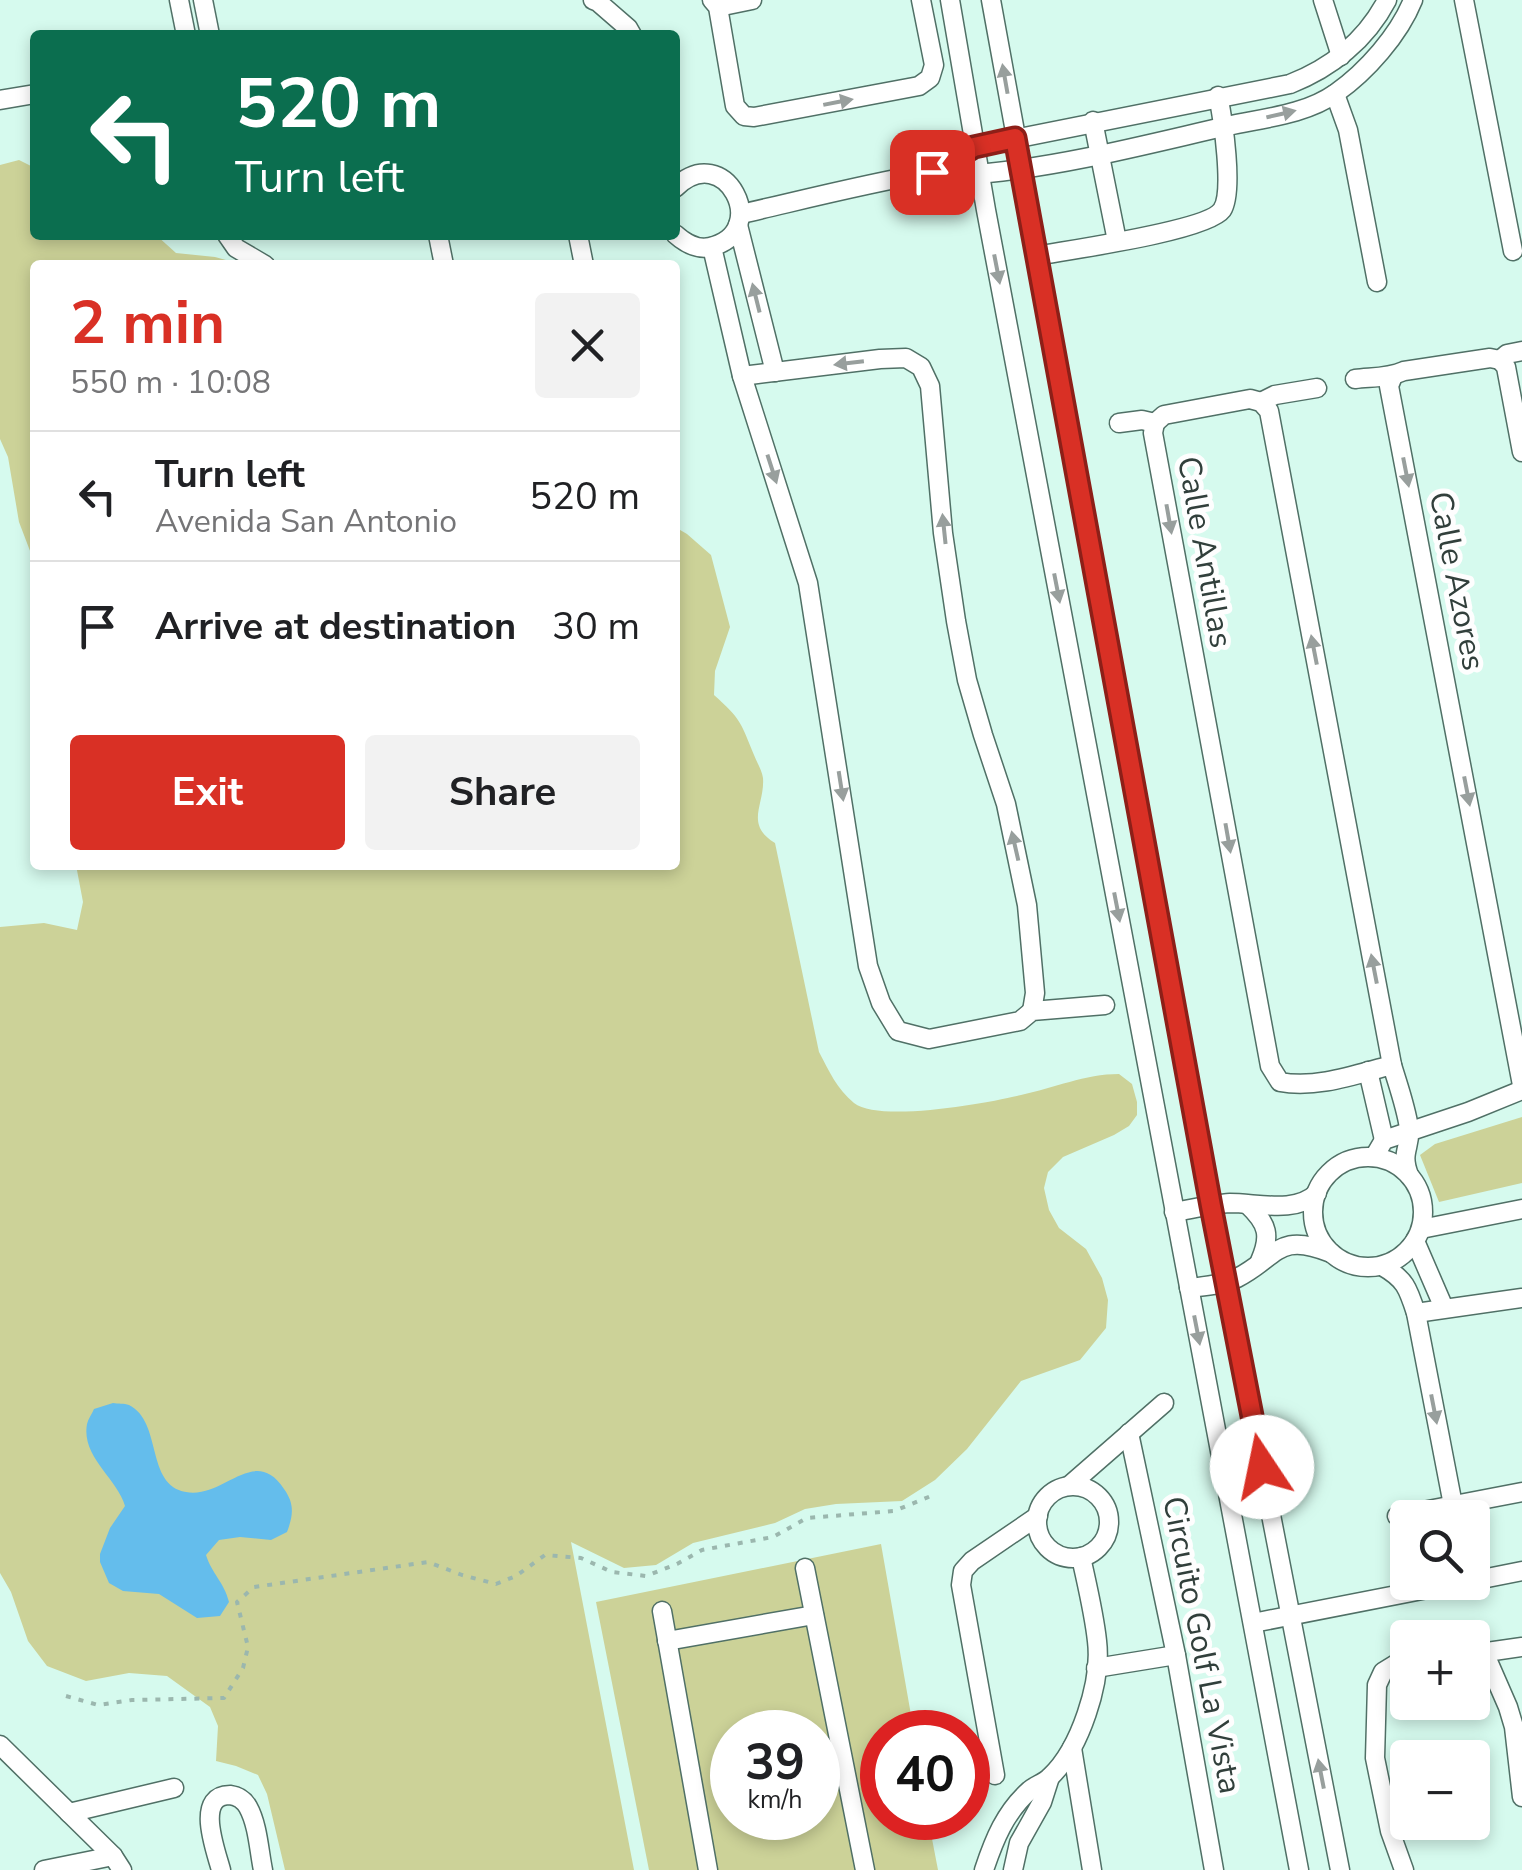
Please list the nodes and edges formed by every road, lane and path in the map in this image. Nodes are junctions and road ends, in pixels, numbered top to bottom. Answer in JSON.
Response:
{"nodes":[{"id":1,"x":179,"y":0,"type":"edge"},
{"id":2,"x":203,"y":0,"type":"edge"},
{"id":3,"x":593,"y":0,"type":"edge"},
{"id":4,"x":752,"y":0,"type":"edge"},
{"id":5,"x":922,"y":0,"type":"edge"},
{"id":6,"x":950,"y":0,"type":"edge"},
{"id":7,"x":991,"y":0,"type":"edge"},
{"id":8,"x":1323,"y":0,"type":"edge"},
{"id":9,"x":1387,"y":0,"type":"edge"},
{"id":10,"x":1413,"y":0,"type":"edge"},
{"id":11,"x":1464,"y":0,"type":"edge"},
{"id":12,"x":715,"y":3,"type":"edge"},
{"id":13,"x":185,"y":30,"type":"edge"},
{"id":14,"x":209,"y":30,"type":"edge"},
{"id":15,"x":629,"y":30,"type":"edge"},
{"id":16,"x":1342,"y":56,"type":"junction"},
{"id":17,"x":1335,"y":94,"type":"junction"},
{"id":18,"x":30,"y":95,"type":"edge"},
{"id":19,"x":1218,"y":96,"type":"junction"},
{"id":20,"x":0,"y":100,"type":"edge"},
{"id":21,"x":1169,"y":106,"type":"junction"},
{"id":22,"x":1092,"y":121,"type":"junction"},
{"id":23,"x":1224,"y":127,"type":"junction"},
{"id":24,"x":1015,"y":138,"type":"junction"},
{"id":25,"x":1176,"y":139,"type":"junction"},
{"id":26,"x":974,"y":147,"type":"junction"},
{"id":27,"x":1099,"y":154,"type":"junction"},
{"id":28,"x":1020,"y":170,"type":"junction"},
{"id":29,"x":932,"y":172,"type":"junction"},
{"id":30,"x":980,"y":174,"type":"junction"},
{"id":31,"x":680,"y":179,"type":"edge"},
{"id":32,"x":739,"y":219,"type":"junction"},
{"id":33,"x":680,"y":238,"type":"edge"},
{"id":34,"x":229,"y":240,"type":"edge"},
{"id":35,"x":1117,"y":241,"type":"junction"},
{"id":36,"x":712,"y":247,"type":"junction"},
{"id":37,"x":1513,"y":251,"type":"dead end"},
{"id":38,"x":1036,"y":256,"type":"junction"},
{"id":39,"x":256,"y":260,"type":"edge"},
{"id":40,"x":1376,"y":282,"type":"dead end"},
{"id":41,"x":1522,"y":350,"type":"edge"},
{"id":42,"x":1500,"y":360,"type":"junction"},
{"id":43,"x":775,"y":372,"type":"junction"},
{"id":44,"x":742,"y":376,"type":"junction"},
{"id":45,"x":1393,"y":376,"type":"junction"},
{"id":46,"x":1356,"y":379,"type":"dead end"},
{"id":47,"x":1317,"y":388,"type":"dead end"},
{"id":48,"x":1261,"y":402,"type":"junction"},
{"id":49,"x":1155,"y":422,"type":"junction"},
{"id":50,"x":1119,"y":423,"type":"dead end"},
{"id":51,"x":1522,"y":452,"type":"edge"},
{"id":52,"x":1514,"y":997,"type":"edge"},
{"id":53,"x":1104,"y":1005,"type":"dead end"},
{"id":54,"x":1032,"y":1011,"type":"junction"},
{"id":55,"x":1392,"y":1065,"type":"junction"},
{"id":56,"x":1368,"y":1072,"type":"junction"},
{"id":57,"x":1522,"y":1087,"type":"edge"},
{"id":58,"x":1410,"y":1132,"type":"junction"},
{"id":59,"x":1384,"y":1140,"type":"junction"},
{"id":60,"x":1374,"y":1158,"type":"junction"},
{"id":61,"x":1409,"y":1176,"type":"junction"},
{"id":62,"x":1317,"y":1193,"type":"junction"},
{"id":63,"x":1248,"y":1204,"type":"junction"},
{"id":64,"x":1211,"y":1206,"type":"junction"},
{"id":65,"x":1522,"y":1209,"type":"edge"},
{"id":66,"x":1174,"y":1212,"type":"junction"},
{"id":67,"x":1418,"y":1235,"type":"junction"},
{"id":68,"x":1332,"y":1254,"type":"junction"},
{"id":69,"x":1260,"y":1262,"type":"junction"},
{"id":70,"x":1382,"y":1266,"type":"junction"},
{"id":71,"x":1227,"y":1282,"type":"junction"},
{"id":72,"x":1190,"y":1288,"type":"junction"},
{"id":73,"x":1522,"y":1298,"type":"edge"},
{"id":74,"x":1444,"y":1308,"type":"junction"},
{"id":75,"x":1416,"y":1313,"type":"junction"},
{"id":76,"x":1164,"y":1403,"type":"dead end"},
{"id":77,"x":1129,"y":1433,"type":"junction"},
{"id":78,"x":1070,"y":1485,"type":"junction"},
{"id":79,"x":1522,"y":1492,"type":"edge"},
{"id":80,"x":931,"y":1496,"type":"dead end"},
{"id":81,"x":1453,"y":1500,"type":"edge"},
{"id":82,"x":1480,"y":1500,"type":"edge"},
{"id":83,"x":1038,"y":1516,"type":"junction"},
{"id":84,"x":1082,"y":1557,"type":"junction"},
{"id":85,"x":805,"y":1568,"type":"dead end"},
{"id":86,"x":1522,"y":1571,"type":"edge"},
{"id":87,"x":1490,"y":1577,"type":"edge"},
{"id":88,"x":1390,"y":1597,"type":"edge"},
{"id":89,"x":662,"y":1611,"type":"dead end"},
{"id":90,"x":814,"y":1615,"type":"junction"},
{"id":91,"x":1291,"y":1616,"type":"junction"},
{"id":92,"x":1252,"y":1623,"type":"junction"},
{"id":93,"x":667,"y":1641,"type":"junction"},
{"id":94,"x":1522,"y":1647,"type":"edge"},
{"id":95,"x":1490,"y":1651,"type":"edge"},
{"id":96,"x":1176,"y":1654,"type":"junction"},
{"id":97,"x":1096,"y":1668,"type":"junction"},
{"id":98,"x":1390,"y":1668,"type":"edge"},
{"id":99,"x":1490,"y":1675,"type":"edge"},
{"id":100,"x":66,"y":1696,"type":"dead end"},
{"id":101,"x":0,"y":1745,"type":"edge"},
{"id":102,"x":1072,"y":1748,"type":"junction"},
{"id":103,"x":995,"y":1775,"type":"dead end"},
{"id":104,"x":1050,"y":1777,"type":"junction"},
{"id":105,"x":174,"y":1788,"type":"dead end"},
{"id":106,"x":1522,"y":1797,"type":"edge"},
{"id":107,"x":70,"y":1813,"type":"junction"},
{"id":108,"x":118,"y":1863,"type":"edge"},
{"id":109,"x":44,"y":1870,"type":"edge"},
{"id":110,"x":221,"y":1870,"type":"edge"},
{"id":111,"x":263,"y":1870,"type":"edge"},
{"id":112,"x":708,"y":1870,"type":"edge"},
{"id":113,"x":865,"y":1870,"type":"edge"},
{"id":114,"x":984,"y":1870,"type":"edge"},
{"id":115,"x":1013,"y":1870,"type":"edge"},
{"id":116,"x":1092,"y":1870,"type":"edge"},
{"id":117,"x":1214,"y":1870,"type":"edge"},
{"id":118,"x":1299,"y":1870,"type":"edge"},
{"id":119,"x":1340,"y":1870,"type":"edge"},
{"id":120,"x":1404,"y":1870,"type":"edge"}],
"edges":[{"from":1,"to":13,"type":"street"},
{"from":2,"to":14,"type":"street"},
{"from":3,"to":15,"type":"street"},
{"from":4,"to":12,"type":"street"},
{"from":12,"to":5,"type":"street","one_way":true},
{"from":6,"to":26,"type":"street"},
{"from":24,"to":7,"type":"street","one_way":true},
{"from":8,"to":16,"type":"street"},
{"from":9,"to":16,"type":"street"},
{"from":10,"to":17,"type":"street"},
{"from":11,"to":37,"type":"street"},
{"from":16,"to":19,"type":"street"},
{"from":23,"to":17,"type":"street","one_way":true},
{"from":17,"to":40,"type":"street"},
{"from":18,"to":20,"type":"street"},
{"from":19,"to":21,"type":"street"},
{"from":19,"to":23,"type":"street"},
{"from":21,"to":22,"type":"street"},
{"from":21,"to":25,"type":"street"},
{"from":22,"to":24,"type":"street"},
{"from":22,"to":27,"type":"street"},
{"from":23,"to":25,"type":"street"},
{"from":23,"to":35,"type":"street"},
{"from":24,"to":26,"type":"street"},
{"from":24,"to":28,"type":"street"},
{"from":25,"to":27,"type":"street"},
{"from":26,"to":29,"type":"street"},
{"from":26,"to":30,"type":"street"},
{"from":27,"to":28,"type":"street"},
{"from":27,"to":35,"type":"street"},
{"from":28,"to":30,"type":"street"},
{"from":28,"to":38,"type":"street"},
{"from":29,"to":30,"type":"street"},
{"from":29,"to":32,"type":"street"},
{"from":30,"to":66,"type":"street","one_way":true},
{"from":31,"to":32,"type":"street"},
{"from":32,"to":36,"type":"street"},
{"from":43,"to":32,"type":"street","one_way":true},
{"from":33,"to":36,"type":"street"},
{"from":34,"to":39,"type":"street"},
{"from":35,"to":38,"type":"street"},
{"from":36,"to":44,"type":"street"},
{"from":38,"to":64,"type":"street"},
{"from":41,"to":42,"type":"street"},
{"from":42,"to":45,"type":"street"},
{"from":42,"to":51,"type":"street"},
{"from":43,"to":44,"type":"street"},
{"from":54,"to":43,"type":"street","one_way":true},
{"from":44,"to":54,"type":"street","one_way":true},
{"from":45,"to":46,"type":"street"},
{"from":45,"to":52,"type":"street","name":"Calle Azores","one_way":true},
{"from":47,"to":48,"type":"street","name":"Calle Antillas"},
{"from":48,"to":49,"type":"street","name":"Calle Antillas"},
{"from":55,"to":48,"type":"street","one_way":true},
{"from":49,"to":50,"type":"street"},
{"from":49,"to":56,"type":"street","name":"Calle Antillas","one_way":true},
{"from":52,"to":57,"type":"street","name":"Calle Azores"},
{"from":53,"to":54,"type":"street"},
{"from":55,"to":56,"type":"street","name":"Calle Antillas"},
{"from":55,"to":58,"type":"street"},
{"from":56,"to":59,"type":"street"},
{"from":57,"to":58,"type":"street"},
{"from":58,"to":59,"type":"street"},
{"from":58,"to":61,"type":"street"},
{"from":59,"to":60,"type":"street"},
{"from":60,"to":61,"type":"street"},
{"from":60,"to":62,"type":"street"},
{"from":61,"to":67,"type":"street"},
{"from":62,"to":63,"type":"street"},
{"from":62,"to":68,"type":"street"},
{"from":63,"to":64,"type":"street"},
{"from":63,"to":69,"type":"street"},
{"from":64,"to":66,"type":"street"},
{"from":64,"to":71,"type":"street"},
{"from":65,"to":67,"type":"street"},
{"from":66,"to":72,"type":"street"},
{"from":67,"to":70,"type":"street"},
{"from":67,"to":74,"type":"street"},
{"from":68,"to":69,"type":"street"},
{"from":68,"to":70,"type":"street"},
{"from":69,"to":71,"type":"street"},
{"from":70,"to":75,"type":"street"},
{"from":71,"to":72,"type":"street"},
{"from":71,"to":91,"type":"street"},
{"from":72,"to":92,"type":"street","one_way":true},
{"from":73,"to":74,"type":"street"},
{"from":74,"to":75,"type":"street"},
{"from":75,"to":81,"type":"street","one_way":true},
{"from":76,"to":77,"type":"street"},
{"from":77,"to":78,"type":"street"},
{"from":77,"to":96,"type":"street","name":"Circuito Golf La Vista"},
{"from":78,"to":83,"type":"street"},
{"from":78,"to":84,"type":"street","name":"Circuito Golf La Vista"},
{"from":79,"to":82,"type":"street"},
{"from":80,"to":100,"type":"path"},
{"from":83,"to":84,"type":"street"},
{"from":83,"to":103,"type":"street"},
{"from":84,"to":97,"type":"street"},
{"from":85,"to":90,"type":"street"},
{"from":86,"to":87,"type":"street"},
{"from":88,"to":91,"type":"street"},
{"from":89,"to":93,"type":"street"},
{"from":90,"to":93,"type":"street"},
{"from":90,"to":113,"type":"street"},
{"from":91,"to":92,"type":"street"},
{"from":119,"to":91,"type":"street","one_way":true},
{"from":92,"to":118,"type":"street"},
{"from":93,"to":112,"type":"street"},
{"from":94,"to":95,"type":"street"},
{"from":96,"to":97,"type":"street"},
{"from":96,"to":117,"type":"street","name":"Circuito Golf La Vista"},
{"from":97,"to":102,"type":"street"},
{"from":98,"to":120,"type":"street"},
{"from":99,"to":106,"type":"street"},
{"from":101,"to":107,"type":"street"},
{"from":102,"to":104,"type":"street"},
{"from":102,"to":116,"type":"street"},
{"from":104,"to":114,"type":"street"},
{"from":104,"to":115,"type":"street"},
{"from":105,"to":107,"type":"street"},
{"from":107,"to":108,"type":"street"},
{"from":108,"to":109,"type":"street"},
{"from":110,"to":111,"type":"street"}]}
